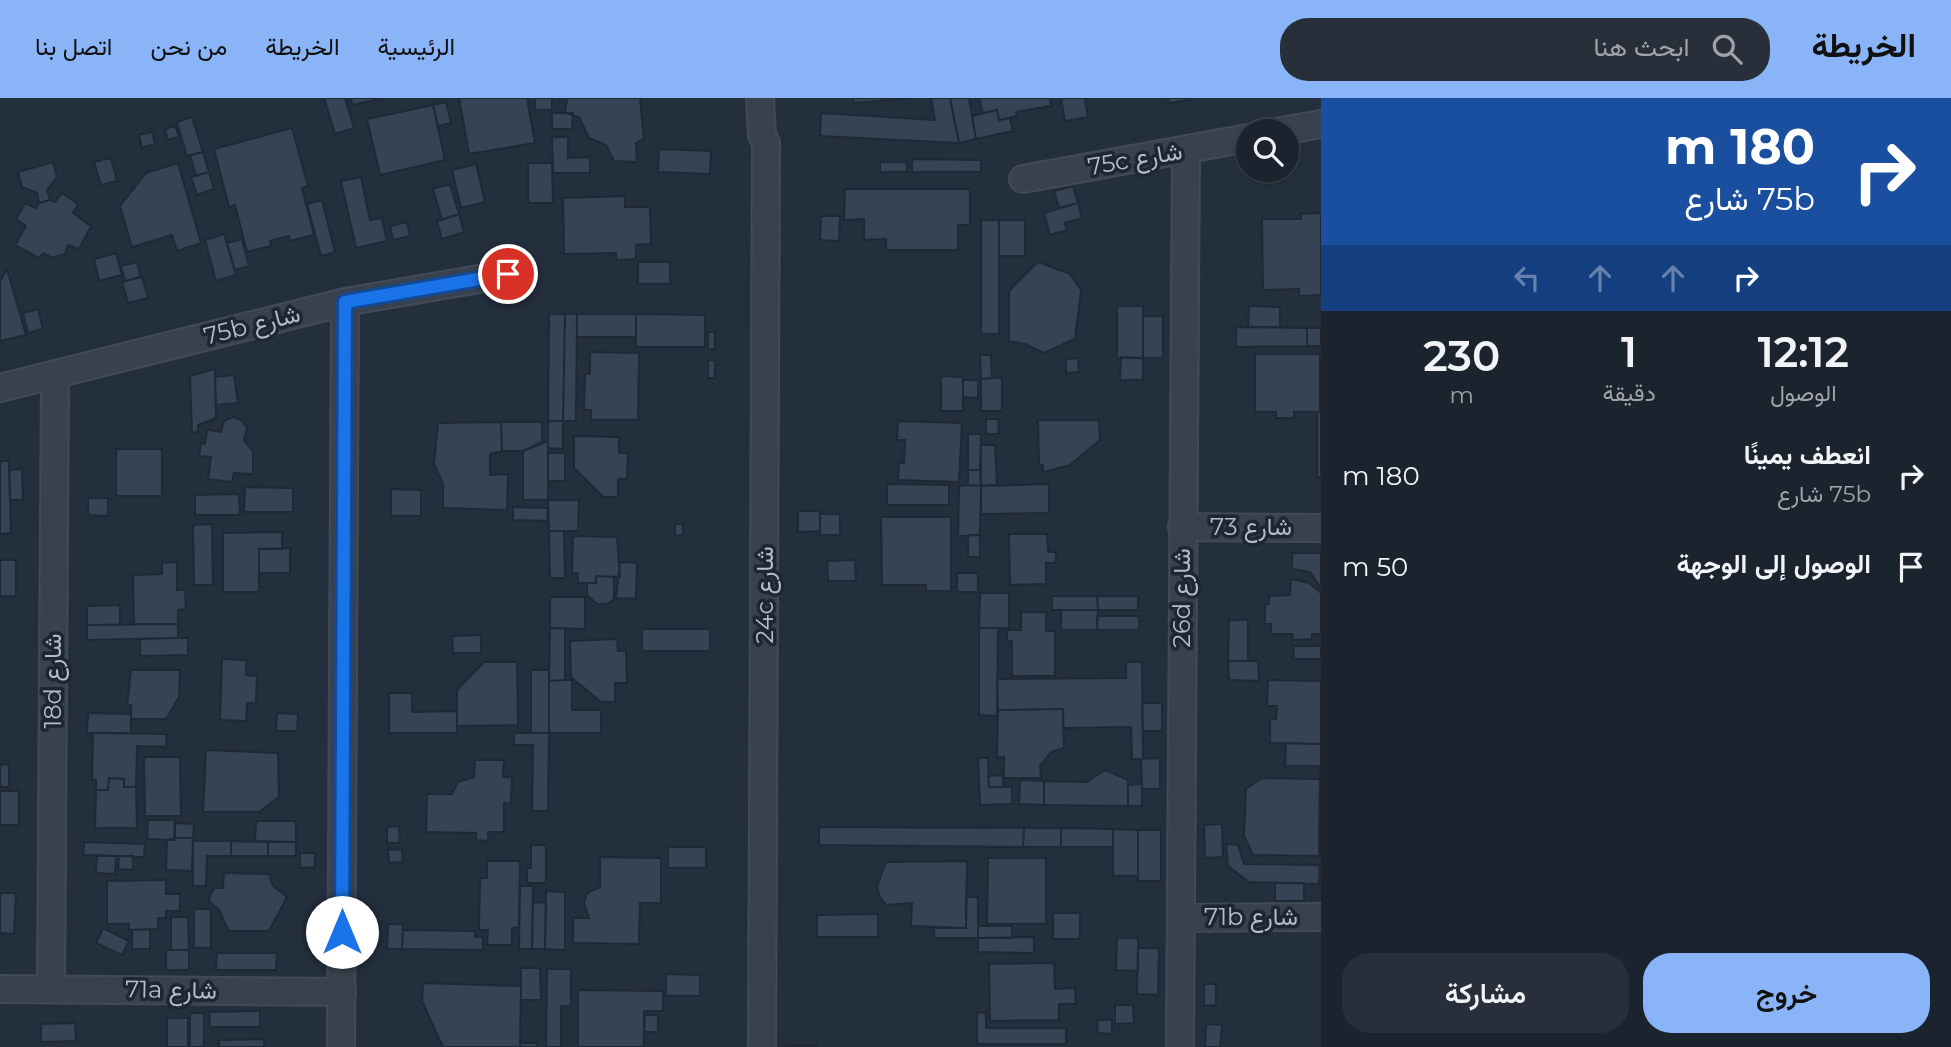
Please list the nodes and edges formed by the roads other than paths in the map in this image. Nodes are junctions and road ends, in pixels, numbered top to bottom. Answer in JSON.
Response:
{"nodes":[{"id":1,"x":760,"y":98,"type":"edge"},
{"id":2,"x":772,"y":98,"type":"edge"},
{"id":3,"x":1321,"y":124,"type":"edge"},
{"id":4,"x":1299,"y":128,"type":"edge"},
{"id":5,"x":1236,"y":140,"type":"edge"},
{"id":6,"x":766,"y":143,"type":"junction"},
{"id":7,"x":1186,"y":149,"type":"junction"},
{"id":8,"x":1023,"y":179,"type":"dead end"},
{"id":9,"x":508,"y":274,"type":"dead end"},
{"id":10,"x":345,"y":302,"type":"junction"},
{"id":11,"x":54,"y":374,"type":"junction"},
{"id":12,"x":0,"y":388,"type":"edge"},
{"id":13,"x":1182,"y":527,"type":"junction"},
{"id":14,"x":1321,"y":528,"type":"edge"},
{"id":15,"x":1321,"y":917,"type":"edge"},
{"id":16,"x":1181,"y":918,"type":"junction"},
{"id":17,"x":0,"y":989,"type":"edge"},
{"id":18,"x":51,"y":989,"type":"junction"},
{"id":19,"x":342,"y":992,"type":"junction"},
{"id":20,"x":341,"y":1047,"type":"edge"},
{"id":21,"x":762,"y":1047,"type":"edge"},
{"id":22,"x":1180,"y":1047,"type":"edge"}],
"edges":[{"from":1,"to":6,"type":"street","name":"24c شارع"},
{"from":2,"to":6,"type":"street","name":"24c شارع"},
{"from":3,"to":4,"type":"street"},
{"from":5,"to":7,"type":"street","name":"75c شارع"},
{"from":6,"to":21,"type":"street","name":"24c شارع"},
{"from":7,"to":8,"type":"street","name":"75c شارع"},
{"from":7,"to":13,"type":"street","name":"26d شارع"},
{"from":9,"to":10,"type":"street","name":"75b شارع"},
{"from":10,"to":11,"type":"street","name":"75b شارع"},
{"from":10,"to":19,"type":"street"},
{"from":11,"to":12,"type":"street","name":"75b شارع"},
{"from":11,"to":18,"type":"street","name":"18d شارع"},
{"from":13,"to":14,"type":"street","name":"شارع 73"},
{"from":13,"to":16,"type":"street","name":"26d شارع"},
{"from":15,"to":16,"type":"street","name":"71b شارع"},
{"from":16,"to":22,"type":"street","name":"26d شارع"},
{"from":17,"to":18,"type":"street","name":"71a شارع"},
{"from":18,"to":19,"type":"street","name":"71a شارع"},
{"from":19,"to":20,"type":"street"}]}
